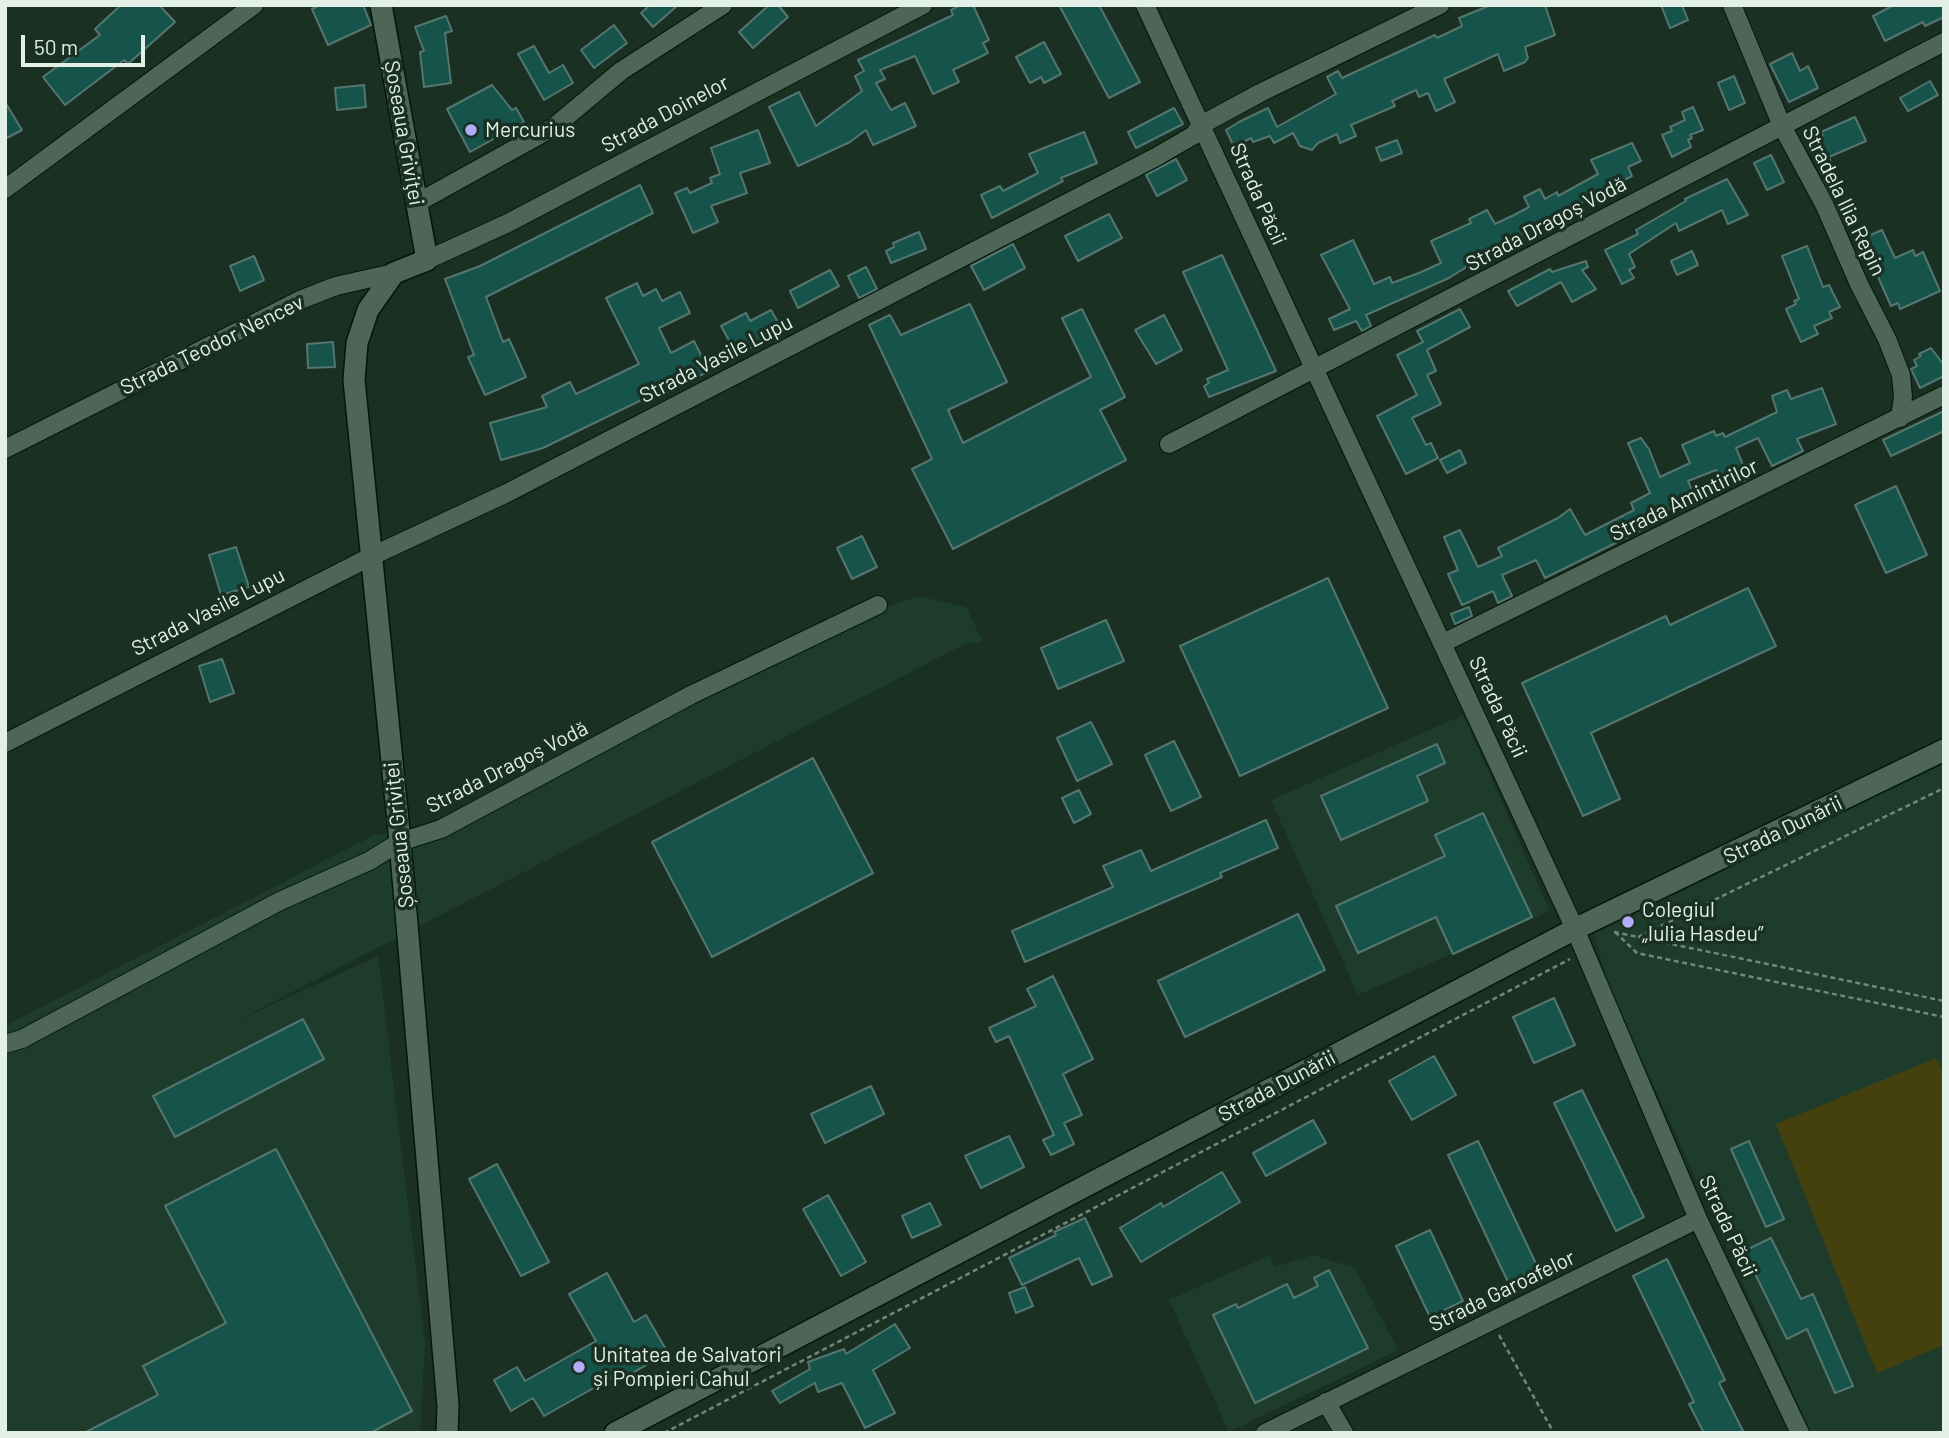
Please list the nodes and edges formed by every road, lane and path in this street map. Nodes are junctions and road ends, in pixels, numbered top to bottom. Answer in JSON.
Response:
{"nodes":[{"id":1,"x":254,"y":5,"type":"edge"},
{"id":2,"x":381,"y":5,"type":"edge"},
{"id":3,"x":723,"y":5,"type":"edge"},
{"id":4,"x":923,"y":5,"type":"edge"},
{"id":5,"x":1145,"y":5,"type":"edge"},
{"id":6,"x":1440,"y":5,"type":"edge"},
{"id":7,"x":1732,"y":5,"type":"edge"},
{"id":8,"x":1944,"y":42,"type":"edge"},
{"id":9,"x":1201,"y":125,"type":"junction"},
{"id":10,"x":1782,"y":126,"type":"junction"},
{"id":11,"x":5,"y":189,"type":"edge"},
{"id":12,"x":417,"y":203,"type":"junction"},
{"id":13,"x":427,"y":260,"type":"junction"},
{"id":14,"x":394,"y":273,"type":"junction"},
{"id":15,"x":1313,"y":371,"type":"junction"},
{"id":16,"x":1944,"y":395,"type":"edge"},
{"id":17,"x":1900,"y":418,"type":"junction"},
{"id":18,"x":1169,"y":444,"type":"dead end"},
{"id":19,"x":5,"y":449,"type":"edge"},
{"id":20,"x":370,"y":557,"type":"junction"},
{"id":21,"x":878,"y":605,"type":"dead end"},
{"id":22,"x":1443,"y":643,"type":"junction"},
{"id":23,"x":5,"y":743,"type":"edge"},
{"id":24,"x":1944,"y":750,"type":"edge"},
{"id":25,"x":1944,"y":788,"type":"edge"},
{"id":26,"x":400,"y":842,"type":"junction"},
{"id":27,"x":1579,"y":927,"type":"junction"},
{"id":28,"x":1615,"y":932,"type":"junction"},
{"id":29,"x":1638,"y":937,"type":"junction"},
{"id":30,"x":1584,"y":952,"type":"junction"},
{"id":31,"x":1944,"y":1001,"type":"edge"},
{"id":32,"x":1944,"y":1017,"type":"edge"},
{"id":33,"x":5,"y":1044,"type":"edge"},
{"id":34,"x":1698,"y":1219,"type":"junction"},
{"id":35,"x":1491,"y":1323,"type":"junction"},
{"id":36,"x":1326,"y":1402,"type":"junction"},
{"id":37,"x":448,"y":1406,"type":"junction"},
{"id":38,"x":447,"y":1433,"type":"edge"},
{"id":39,"x":461,"y":1433,"type":"edge"},
{"id":40,"x":615,"y":1433,"type":"edge"},
{"id":41,"x":664,"y":1433,"type":"edge"},
{"id":42,"x":1265,"y":1433,"type":"edge"},
{"id":43,"x":1344,"y":1433,"type":"edge"},
{"id":44,"x":1554,"y":1433,"type":"edge"},
{"id":45,"x":1800,"y":1433,"type":"edge"}],
"edges":[{"from":1,"to":11,"type":"street"},
{"from":2,"to":12,"type":"street","name":"Șoseaua Griviţei"},
{"from":3,"to":12,"type":"street"},
{"from":4,"to":13,"type":"street","name":"Strada Doinelor"},
{"from":5,"to":9,"type":"street","name":"Strada Păcii"},
{"from":6,"to":9,"type":"street","name":"Strada Vasile Lupu"},
{"from":7,"to":10,"type":"street","name":"Stradela Ilia Repin"},
{"from":8,"to":10,"type":"street","name":"Strada Dragoș Vodă"},
{"from":9,"to":15,"type":"street","name":"Strada Păcii"},
{"from":9,"to":20,"type":"street","name":"Strada Vasile Lupu"},
{"from":10,"to":15,"type":"street","name":"Strada Dragoș Vodă"},
{"from":10,"to":17,"type":"street","name":"Stradela Ilia Repin"},
{"from":12,"to":13,"type":"street","name":"Șoseaua Griviţei"},
{"from":13,"to":14,"type":"street","name":"Strada Teodor Nencev"},
{"from":14,"to":19,"type":"street","name":"Strada Teodor Nencev"},
{"from":14,"to":20,"type":"street","name":"Șoseaua Griviţei"},
{"from":15,"to":18,"type":"street","name":"Strada Dragoș Vodă"},
{"from":15,"to":22,"type":"street","name":"Strada Păcii"},
{"from":16,"to":17,"type":"street","name":"Strada Amintirilor"},
{"from":17,"to":22,"type":"street","name":"Strada Amintirilor"},
{"from":20,"to":23,"type":"street","name":"Strada Vasile Lupu"},
{"from":20,"to":26,"type":"street","name":"Șoseaua Griviţei"},
{"from":21,"to":26,"type":"street","name":"Strada Dragoș Vodă"},
{"from":22,"to":27,"type":"street","name":"Strada Păcii"},
{"from":24,"to":27,"type":"street","name":"Strada Dunării"},
{"from":25,"to":29,"type":"path"},
{"from":26,"to":33,"type":"street","name":"Strada Dragoș Vodă"},
{"from":26,"to":37,"type":"street","name":"Șoseaua Griviţei"},
{"from":27,"to":28,"type":"path"},
{"from":27,"to":30,"type":"street","name":"Strada Păcii"},
{"from":27,"to":40,"type":"street","name":"Strada Dunării"},
{"from":28,"to":29,"type":"path"},
{"from":28,"to":32,"type":"path"},
{"from":29,"to":31,"type":"path"},
{"from":30,"to":34,"type":"street","name":"Strada Păcii"},
{"from":30,"to":41,"type":"path"},
{"from":34,"to":35,"type":"street","name":"Strada Garoafelor"},
{"from":34,"to":45,"type":"street","name":"Strada Păcii"},
{"from":35,"to":36,"type":"street","name":"Strada Garoafelor"},
{"from":35,"to":44,"type":"path"},
{"from":36,"to":42,"type":"street","name":"Strada Garoafelor"},
{"from":36,"to":43,"type":"street"},
{"from":37,"to":38,"type":"street","name":"Șoseaua Griviţei"},
{"from":37,"to":39,"type":"street","name":"Șoseaua Griviţei"}]}
